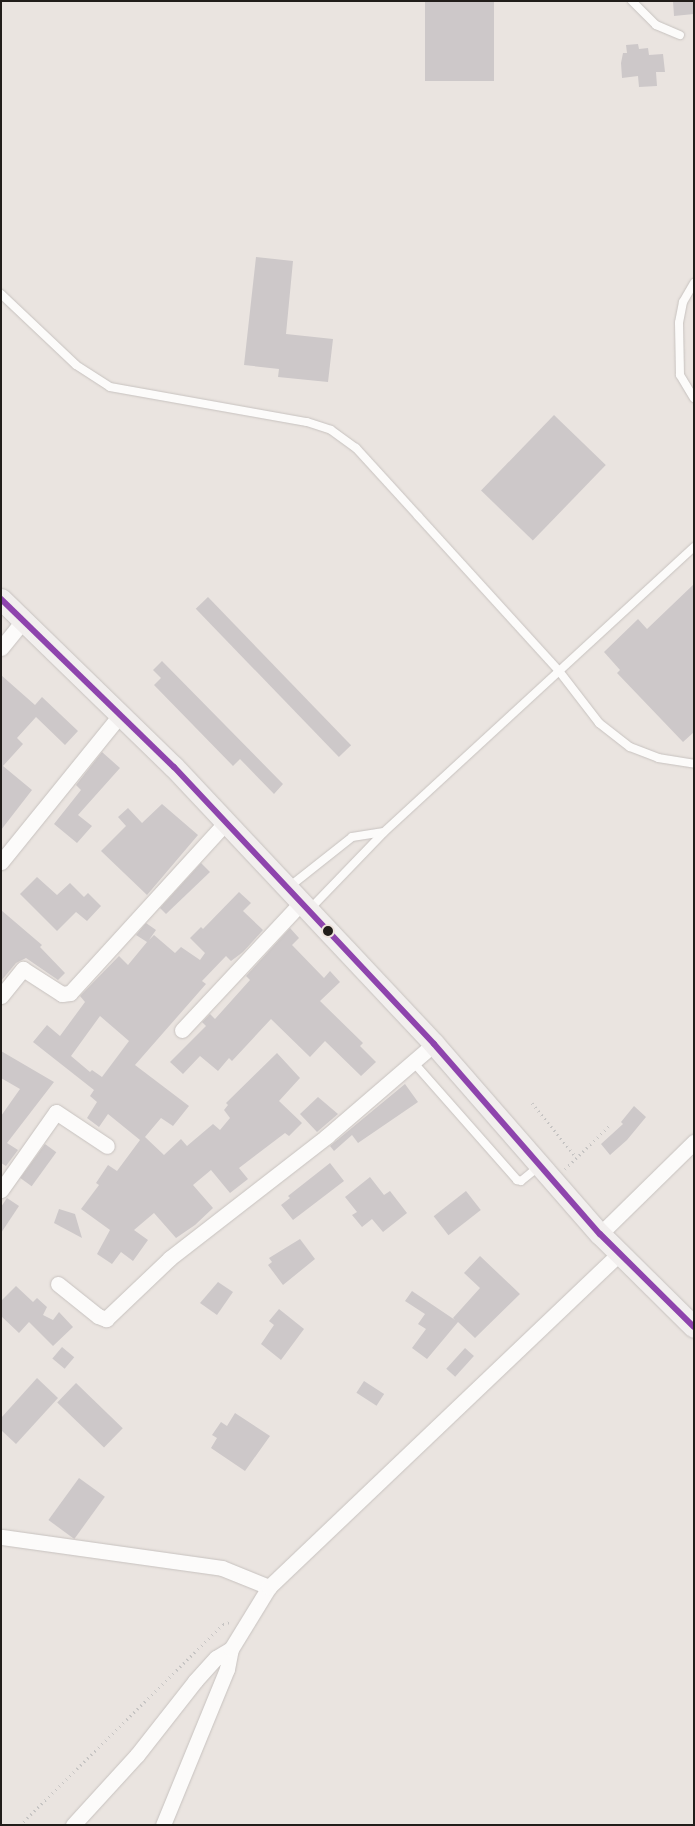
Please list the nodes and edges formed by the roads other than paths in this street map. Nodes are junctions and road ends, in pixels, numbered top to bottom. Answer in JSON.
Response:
{"nodes":[{"id":1,"x":632,"y":1,"type":"edge"},
{"id":2,"x":680,"y":35,"type":"dead end"},
{"id":3,"x":694,"y":284,"type":"edge"},
{"id":4,"x":1,"y":294,"type":"edge"},
{"id":5,"x":694,"y":398,"type":"edge"},
{"id":6,"x":694,"y":547,"type":"edge"},
{"id":7,"x":1,"y":599,"type":"edge"},
{"id":8,"x":23,"y":621,"type":"junction"},
{"id":9,"x":1,"y":648,"type":"edge"},
{"id":10,"x":559,"y":671,"type":"junction"},
{"id":11,"x":120,"y":715,"type":"junction"},
{"id":12,"x":694,"y":764,"type":"edge"},
{"id":13,"x":226,"y":822,"type":"junction"},
{"id":14,"x":384,"y":832,"type":"junction"},
{"id":15,"x":1,"y":862,"type":"edge"},
{"id":16,"x":299,"y":901,"type":"junction"},
{"id":17,"x":1,"y":996,"type":"edge"},
{"id":18,"x":182,"y":1030,"type":"dead end"},
{"id":19,"x":434,"y":1044,"type":"junction"},
{"id":20,"x":414,"y":1063,"type":"junction"},
{"id":21,"x":694,"y":1142,"type":"edge"},
{"id":22,"x":107,"y":1146,"type":"dead end"},
{"id":23,"x":538,"y":1167,"type":"junction"},
{"id":24,"x":1,"y":1190,"type":"edge"},
{"id":25,"x":600,"y":1234,"type":"junction"},
{"id":26,"x":619,"y":1254,"type":"junction"},
{"id":27,"x":58,"y":1284,"type":"dead end"},
{"id":28,"x":694,"y":1327,"type":"edge"},
{"id":29,"x":2,"y":1537,"type":"edge"},
{"id":30,"x":269,"y":1587,"type":"junction"},
{"id":31,"x":231,"y":1649,"type":"junction"},
{"id":32,"x":74,"y":1825,"type":"edge"},
{"id":33,"x":163,"y":1825,"type":"edge"}],
"edges":[{"from":1,"to":2,"type":"lane"},
{"from":3,"to":5,"type":"lane"},
{"from":4,"to":10,"type":"lane"},
{"from":6,"to":10,"type":"lane"},
{"from":7,"to":8,"type":"main road"},
{"from":8,"to":9,"type":"street"},
{"from":8,"to":11,"type":"main road"},
{"from":10,"to":12,"type":"lane"},
{"from":10,"to":14,"type":"lane"},
{"from":11,"to":13,"type":"main road"},
{"from":11,"to":15,"type":"street"},
{"from":13,"to":16,"type":"main road"},
{"from":13,"to":17,"type":"street"},
{"from":14,"to":16,"type":"lane"},
{"from":14,"to":16,"type":"lane"},
{"from":16,"to":18,"type":"street"},
{"from":16,"to":19,"type":"main road"},
{"from":19,"to":20,"type":"street"},
{"from":19,"to":23,"type":"main road"},
{"from":20,"to":23,"type":"lane"},
{"from":20,"to":27,"type":"street"},
{"from":21,"to":25,"type":"street"},
{"from":22,"to":24,"type":"street"},
{"from":23,"to":25,"type":"main road"},
{"from":25,"to":26,"type":"main road"},
{"from":26,"to":28,"type":"main road"},
{"from":26,"to":30,"type":"street"},
{"from":29,"to":30,"type":"street"},
{"from":30,"to":31,"type":"street"},
{"from":31,"to":32,"type":"street"},
{"from":31,"to":33,"type":"street"}]}
